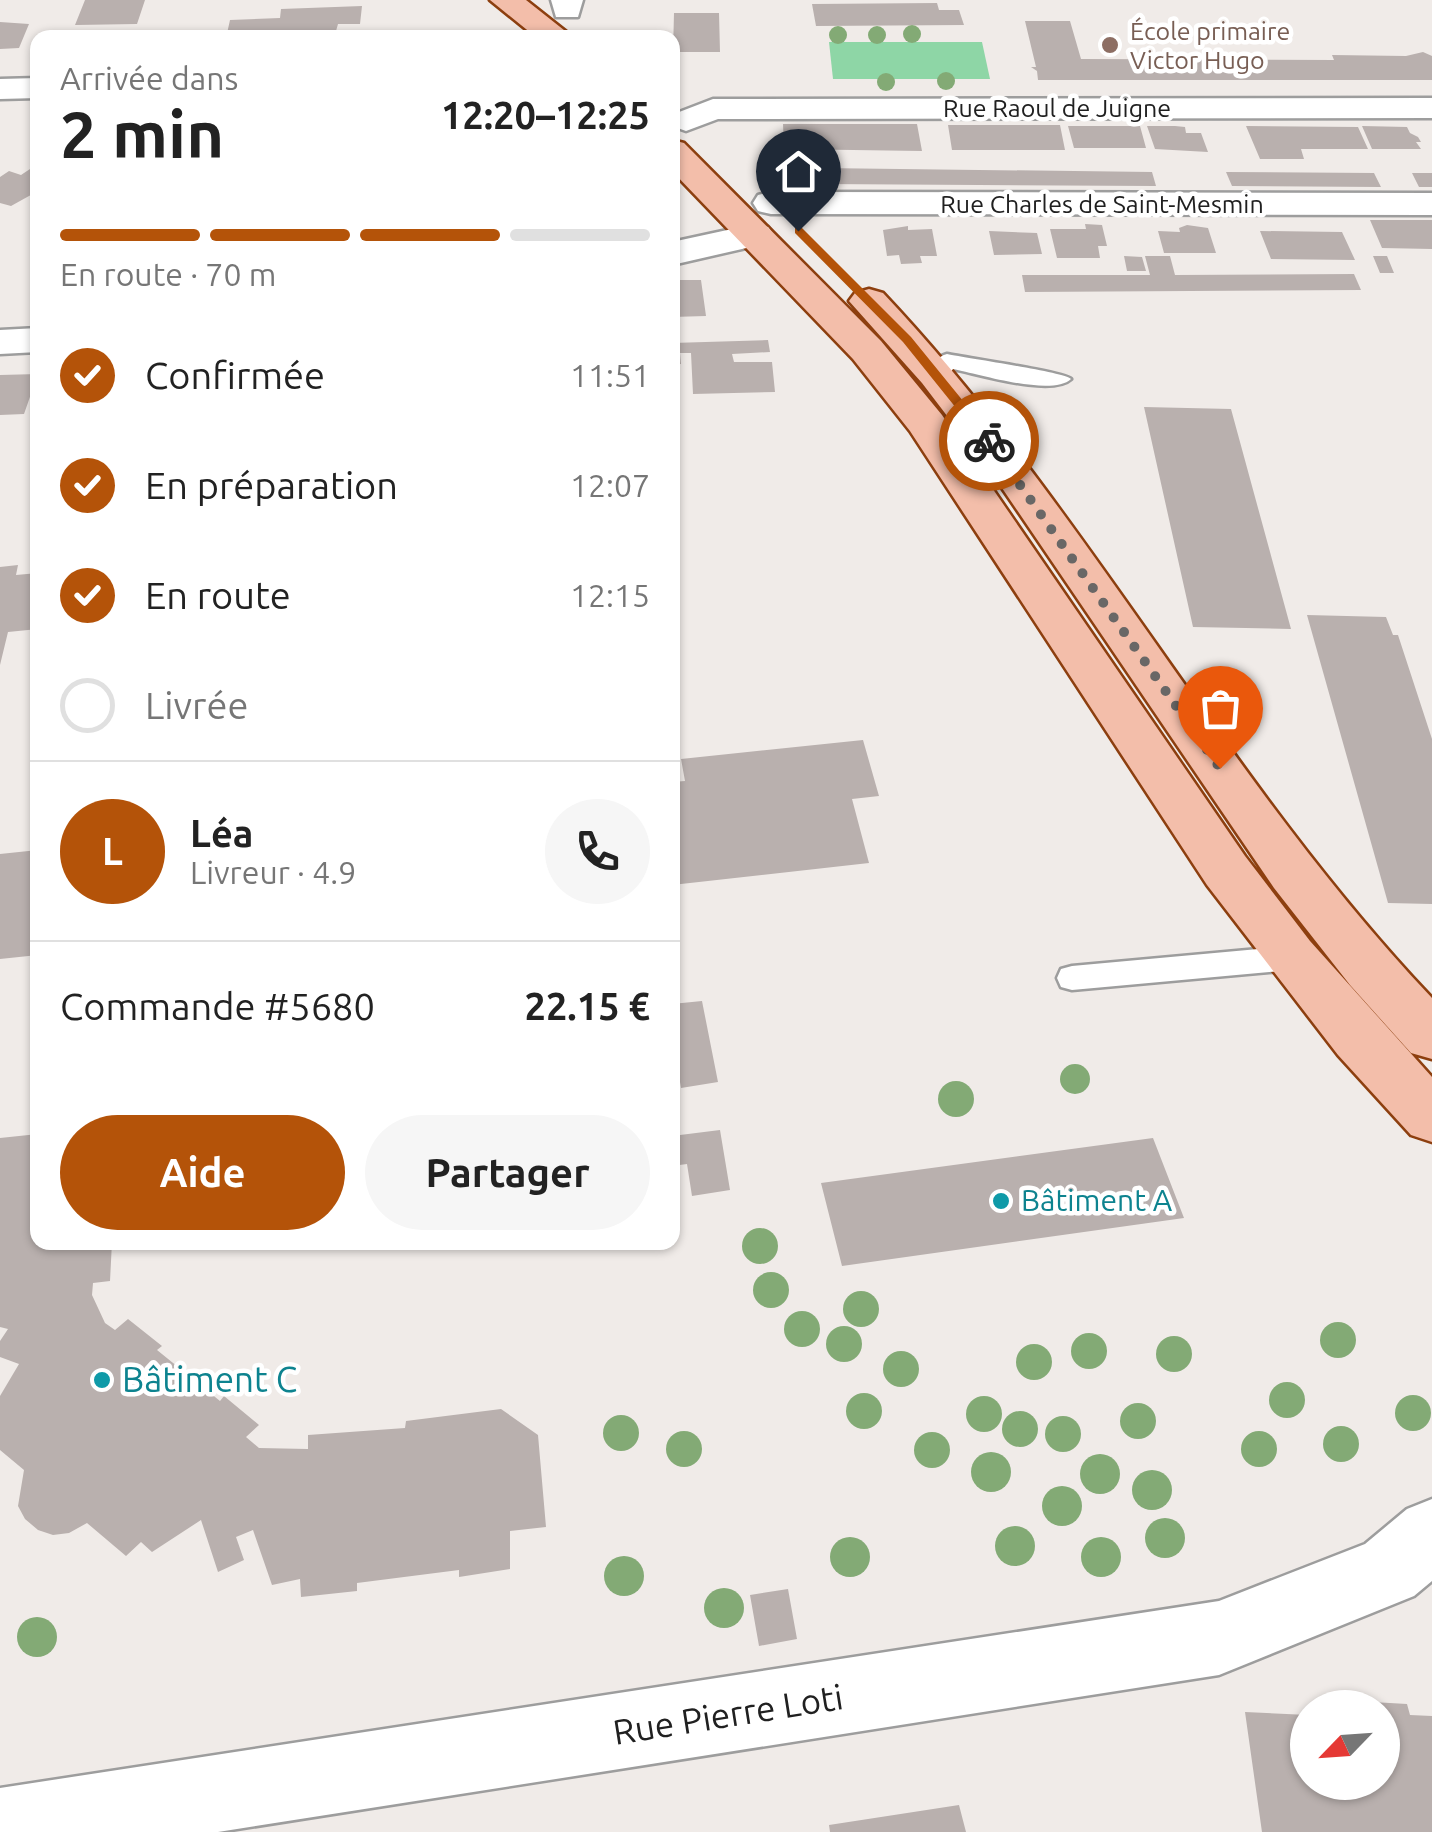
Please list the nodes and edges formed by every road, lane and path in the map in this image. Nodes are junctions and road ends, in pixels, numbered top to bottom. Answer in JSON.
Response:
{"nodes":[{"id":1,"x":506,"y":0,"type":"edge"},
{"id":2,"x":566,"y":15,"type":"edge"},
{"id":3,"x":30,"y":88,"type":"edge"},
{"id":4,"x":0,"y":89,"type":"edge"},
{"id":5,"x":1432,"y":108,"type":"edge"},
{"id":6,"x":680,"y":125,"type":"edge"},
{"id":7,"x":680,"y":129,"type":"edge"},
{"id":8,"x":1432,"y":204,"type":"edge"},
{"id":9,"x":763,"y":219,"type":"junction"},
{"id":10,"x":680,"y":251,"type":"edge"},
{"id":11,"x":30,"y":340,"type":"edge"},
{"id":12,"x":0,"y":342,"type":"edge"},
{"id":13,"x":942,"y":368,"type":"junction"},
{"id":14,"x":1058,"y":370,"type":"dead end"},
{"id":15,"x":1291,"y":958,"type":"junction"},
{"id":16,"x":1072,"y":978,"type":"dead end"},
{"id":17,"x":1432,"y":1036,"type":"edge"},
{"id":18,"x":1432,"y":1117,"type":"edge"},
{"id":19,"x":1432,"y":1534,"type":"edge"},
{"id":20,"x":0,"y":1828,"type":"edge"}],
"edges":[{"from":1,"to":2,"type":"main road"},
{"from":3,"to":4,"type":"street"},
{"from":5,"to":6,"type":"street","name":"Rue Raoul de Juigne"},
{"from":7,"to":9,"type":"main road"},
{"from":8,"to":9,"type":"street","name":"Rue Charles de Saint-Mesmin"},
{"from":9,"to":10,"type":"street","name":"Rue Charles de Saint-Mesmin"},
{"from":9,"to":13,"type":"main road"},
{"from":9,"to":15,"type":"main road"},
{"from":11,"to":12,"type":"street"},
{"from":13,"to":14,"type":"lane"},
{"from":13,"to":17,"type":"main road"},
{"from":15,"to":16,"type":"lane"},
{"from":15,"to":18,"type":"main road"},
{"from":19,"to":20,"type":"street","name":"Rue Pierre Loti"}]}
